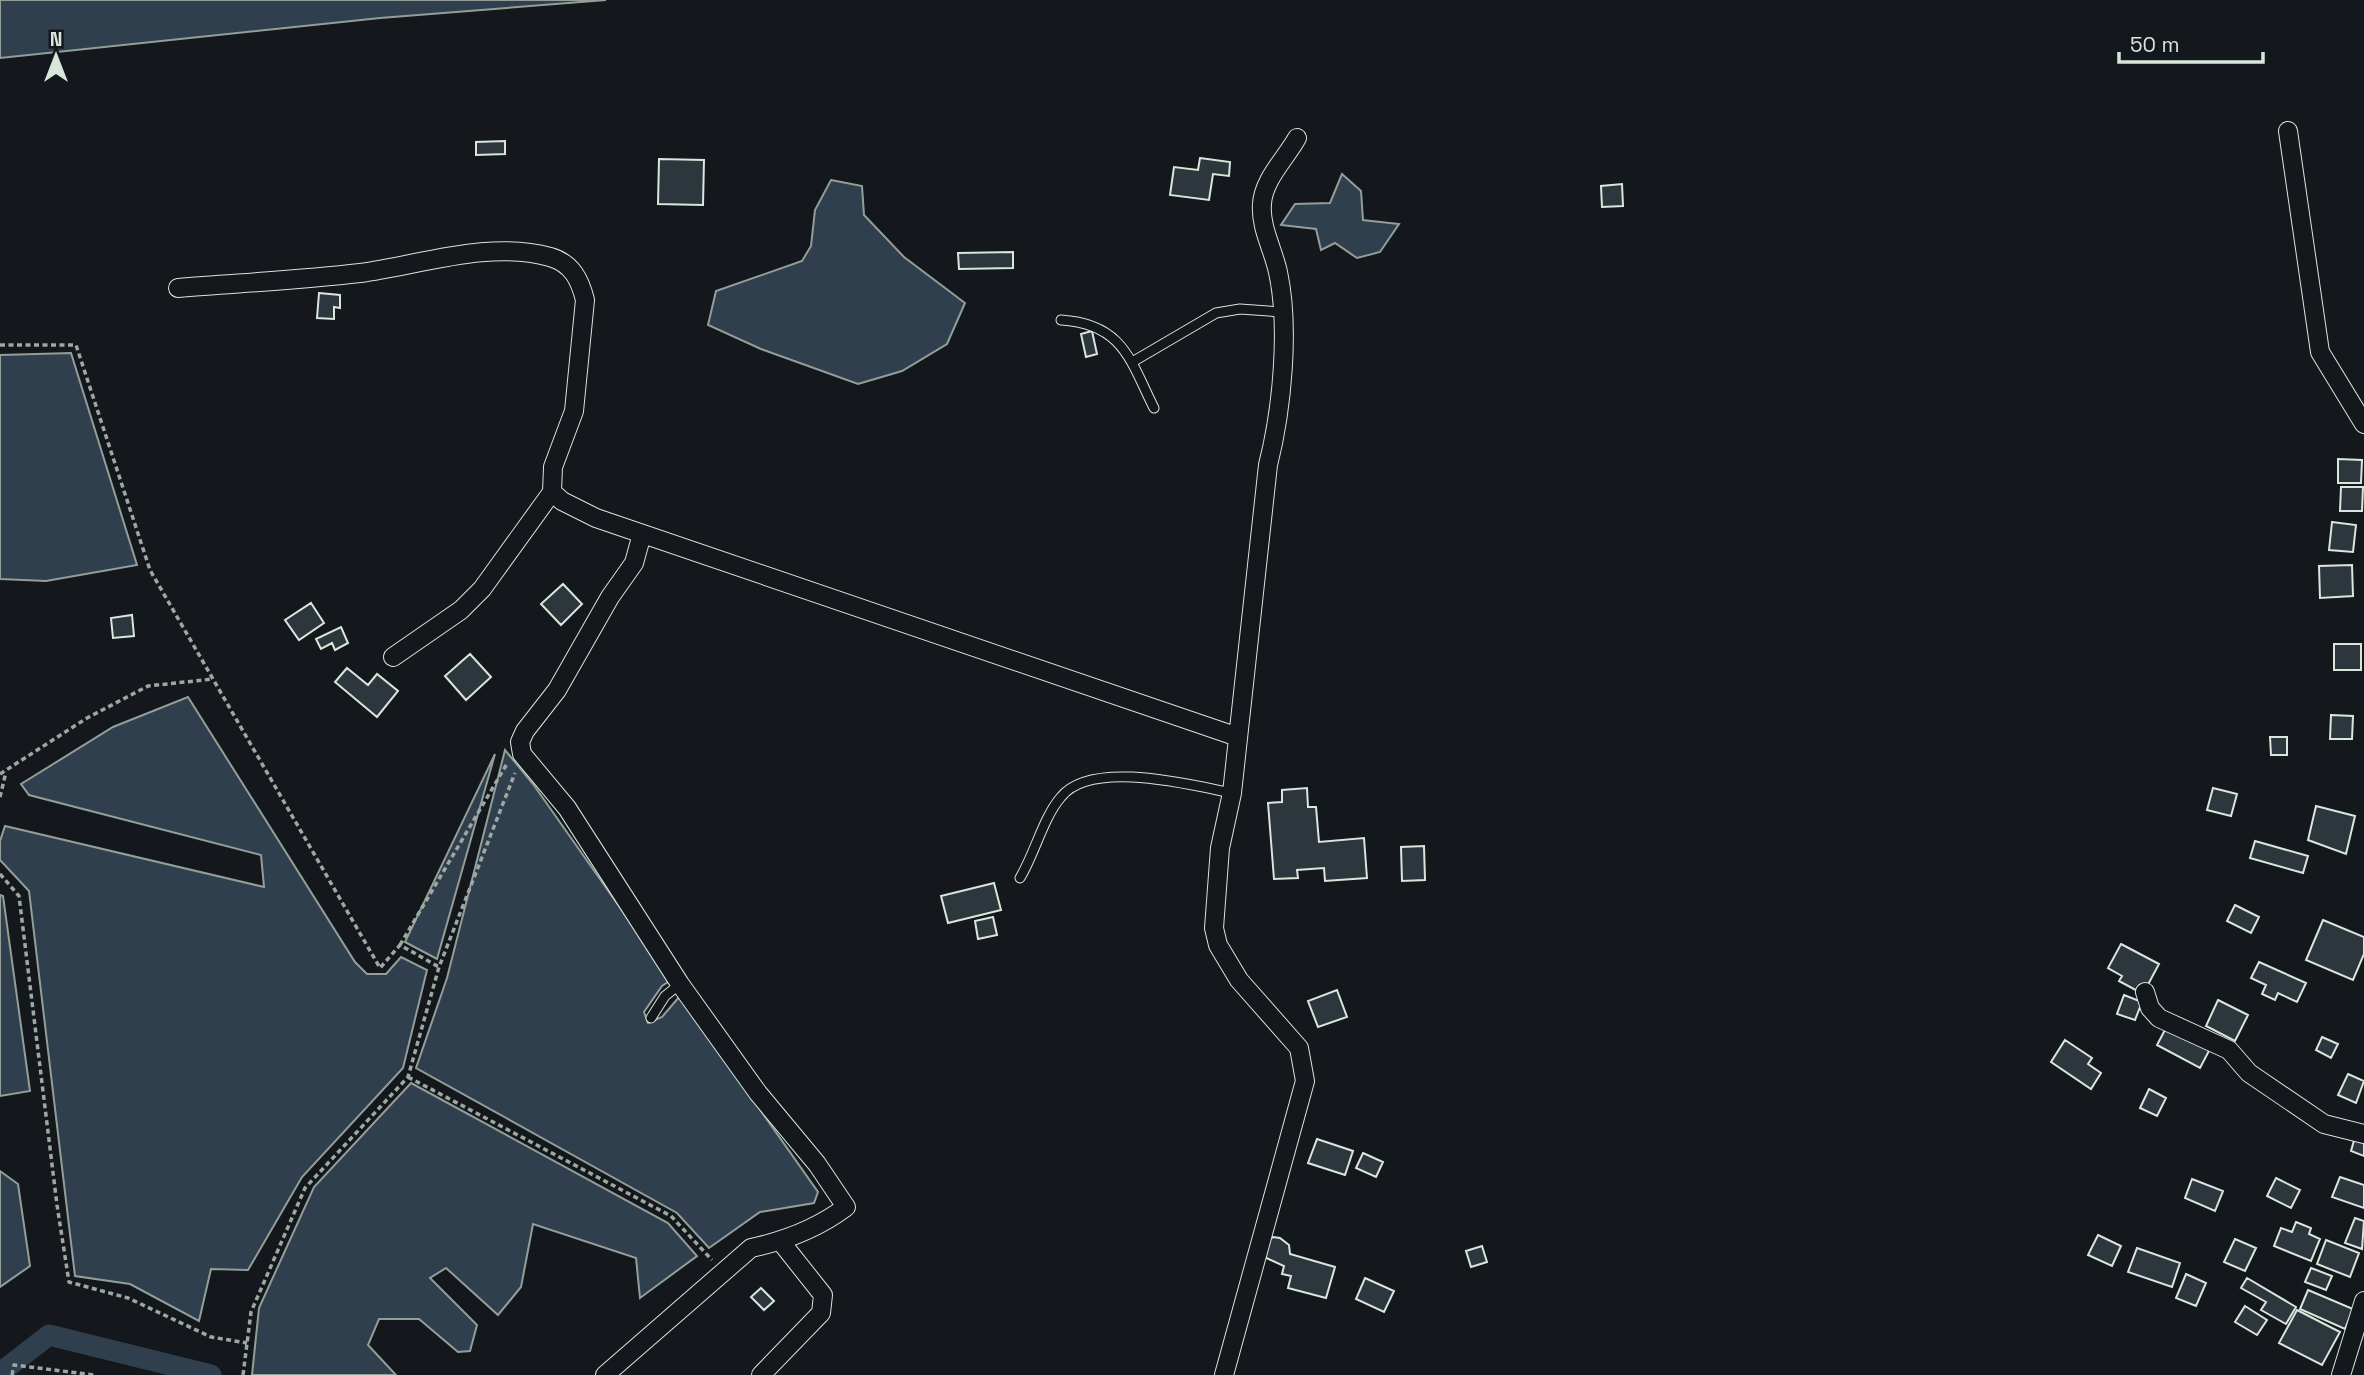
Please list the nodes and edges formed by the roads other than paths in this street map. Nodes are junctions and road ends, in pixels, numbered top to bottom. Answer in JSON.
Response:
{"nodes":[{"id":1,"x":2288,"y":131,"type":"dead end"},
{"id":2,"x":1297,"y":138,"type":"dead end"},
{"id":3,"x":178,"y":288,"type":"dead end"},
{"id":4,"x":1281,"y":312,"type":"junction"},
{"id":5,"x":1060,"y":320,"type":"dead end"},
{"id":6,"x":1134,"y":361,"type":"junction"},
{"id":7,"x":1154,"y":408,"type":"dead end"},
{"id":8,"x":2364,"y":424,"type":"edge"},
{"id":9,"x":552,"y":492,"type":"junction"},
{"id":10,"x":642,"y":534,"type":"junction"},
{"id":11,"x":393,"y":657,"type":"dead end"},
{"id":12,"x":1238,"y":737,"type":"junction"},
{"id":13,"x":1232,"y":793,"type":"junction"},
{"id":14,"x":1020,"y":878,"type":"dead end"},
{"id":15,"x":680,"y":984,"type":"junction"},
{"id":16,"x":2145,"y":992,"type":"dead end"},
{"id":17,"x":651,"y":1018,"type":"dead end"},
{"id":18,"x":2364,"y":1134,"type":"edge"},
{"id":19,"x":781,"y":1242,"type":"junction"},
{"id":20,"x":2364,"y":1301,"type":"edge"},
{"id":21,"x":605,"y":1375,"type":"edge"},
{"id":22,"x":761,"y":1375,"type":"edge"},
{"id":23,"x":1224,"y":1375,"type":"edge"},
{"id":24,"x":2341,"y":1375,"type":"edge"}],
"edges":[{"from":1,"to":8,"type":"street"},
{"from":2,"to":4,"type":"street"},
{"from":3,"to":9,"type":"street"},
{"from":4,"to":6,"type":"lane"},
{"from":4,"to":12,"type":"street"},
{"from":5,"to":6,"type":"lane"},
{"from":6,"to":7,"type":"lane"},
{"from":9,"to":10,"type":"street"},
{"from":9,"to":11,"type":"street"},
{"from":10,"to":12,"type":"street"},
{"from":10,"to":15,"type":"street"},
{"from":12,"to":13,"type":"street"},
{"from":13,"to":14,"type":"lane"},
{"from":13,"to":23,"type":"street"},
{"from":15,"to":17,"type":"lane"},
{"from":15,"to":19,"type":"street"},
{"from":16,"to":18,"type":"street"},
{"from":19,"to":21,"type":"street"},
{"from":19,"to":22,"type":"street"},
{"from":20,"to":24,"type":"street"}]}
